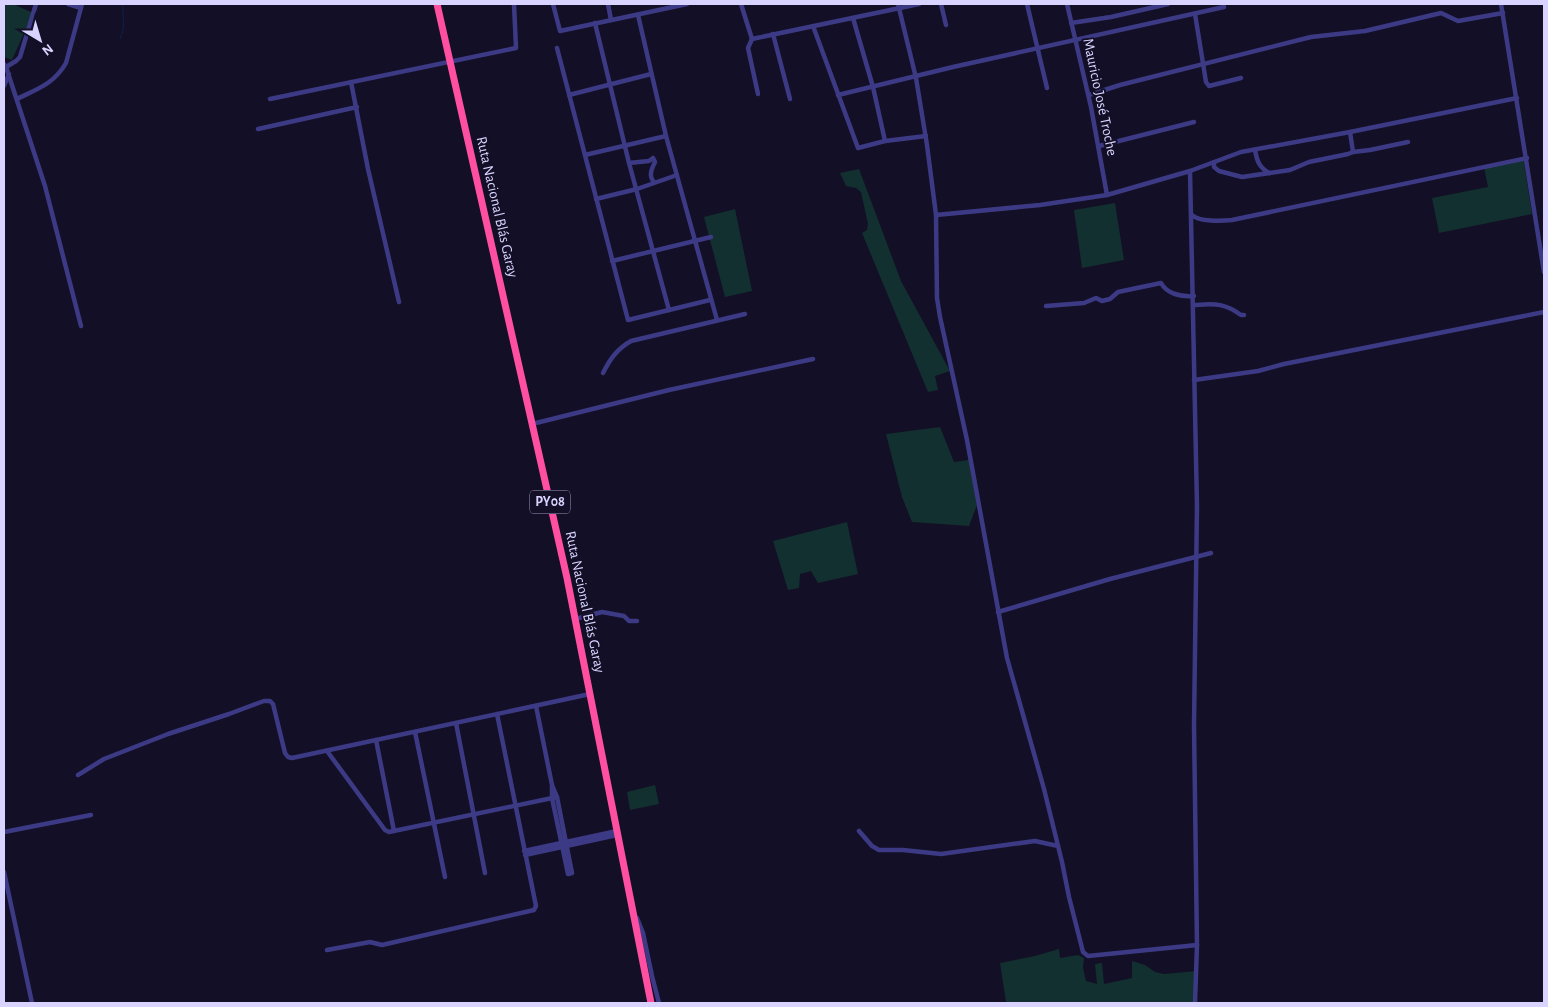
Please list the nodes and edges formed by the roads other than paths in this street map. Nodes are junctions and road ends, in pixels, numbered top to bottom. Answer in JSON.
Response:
{"nodes":[{"id":1,"x":36,"y":4,"type":"edge"},
{"id":2,"x":68,"y":4,"type":"edge"},
{"id":3,"x":437,"y":4,"type":"edge"},
{"id":4,"x":514,"y":4,"type":"edge"},
{"id":5,"x":553,"y":4,"type":"edge"},
{"id":6,"x":608,"y":4,"type":"edge"},
{"id":7,"x":687,"y":4,"type":"edge"},
{"id":8,"x":741,"y":4,"type":"edge"},
{"id":9,"x":919,"y":4,"type":"edge"},
{"id":10,"x":941,"y":4,"type":"edge"},
{"id":11,"x":1027,"y":4,"type":"edge"},
{"id":12,"x":1067,"y":4,"type":"edge"},
{"id":13,"x":1168,"y":4,"type":"edge"},
{"id":14,"x":1501,"y":4,"type":"edge"},
{"id":15,"x":82,"y":6,"type":"edge"},
{"id":16,"x":899,"y":6,"type":"edge"},
{"id":17,"x":1224,"y":6,"type":"dead end"},
{"id":18,"x":1503,"y":12,"type":"junction"},
{"id":19,"x":1195,"y":14,"type":"junction"},
{"id":20,"x":638,"y":15,"type":"junction"},
{"id":21,"x":853,"y":18,"type":"junction"},
{"id":22,"x":611,"y":20,"type":"junction"},
{"id":23,"x":595,"y":23,"type":"junction"},
{"id":24,"x":1072,"y":23,"type":"junction"},
{"id":25,"x":946,"y":25,"type":"dead end"},
{"id":26,"x":813,"y":26,"type":"junction"},
{"id":27,"x":773,"y":34,"type":"junction"},
{"id":28,"x":752,"y":39,"type":"junction"},
{"id":29,"x":1076,"y":40,"type":"junction"},
{"id":30,"x":557,"y":48,"type":"dead end"},
{"id":31,"x":1038,"y":48,"type":"junction"},
{"id":32,"x":449,"y":61,"type":"junction"},
{"id":33,"x":1203,"y":64,"type":"junction"},
{"id":34,"x":5,"y":65,"type":"edge"},
{"id":35,"x":9,"y":74,"type":"junction"},
{"id":36,"x":651,"y":74,"type":"junction"},
{"id":37,"x":916,"y":76,"type":"junction"},
{"id":38,"x":1241,"y":78,"type":"dead end"},
{"id":39,"x":351,"y":82,"type":"junction"},
{"id":40,"x":610,"y":85,"type":"junction"},
{"id":41,"x":4,"y":86,"type":"edge"},
{"id":42,"x":873,"y":87,"type":"junction"},
{"id":43,"x":1047,"y":88,"type":"dead end"},
{"id":44,"x":758,"y":94,"type":"dead end"},
{"id":45,"x":569,"y":95,"type":"junction"},
{"id":46,"x":838,"y":95,"type":"junction"},
{"id":47,"x":1089,"y":95,"type":"junction"},
{"id":48,"x":1516,"y":98,"type":"junction"},
{"id":49,"x":16,"y":99,"type":"junction"},
{"id":50,"x":270,"y":99,"type":"dead end"},
{"id":51,"x":790,"y":99,"type":"dead end"},
{"id":52,"x":357,"y":107,"type":"junction"},
{"id":53,"x":1194,"y":122,"type":"dead end"},
{"id":54,"x":258,"y":129,"type":"dead end"},
{"id":55,"x":1350,"y":132,"type":"junction"},
{"id":56,"x":666,"y":136,"type":"junction"},
{"id":57,"x":926,"y":136,"type":"junction"},
{"id":58,"x":885,"y":141,"type":"junction"},
{"id":59,"x":1408,"y":142,"type":"dead end"},
{"id":60,"x":625,"y":145,"type":"junction"},
{"id":61,"x":1099,"y":146,"type":"junction"},
{"id":62,"x":1255,"y":150,"type":"junction"},
{"id":63,"x":1353,"y":152,"type":"junction"},
{"id":64,"x":585,"y":155,"type":"junction"},
{"id":65,"x":1527,"y":158,"type":"junction"},
{"id":66,"x":1214,"y":162,"type":"junction"},
{"id":67,"x":629,"y":163,"type":"junction"},
{"id":68,"x":1190,"y":171,"type":"junction"},
{"id":69,"x":1269,"y":173,"type":"junction"},
{"id":70,"x":676,"y":175,"type":"junction"},
{"id":71,"x":654,"y":182,"type":"junction"},
{"id":72,"x":637,"y":189,"type":"junction"},
{"id":73,"x":1107,"y":195,"type":"junction"},
{"id":74,"x":596,"y":199,"type":"junction"},
{"id":75,"x":936,"y":215,"type":"junction"},
{"id":76,"x":1192,"y":215,"type":"junction"},
{"id":77,"x":711,"y":237,"type":"dead end"},
{"id":78,"x":695,"y":241,"type":"junction"},
{"id":79,"x":654,"y":251,"type":"junction"},
{"id":80,"x":612,"y":261,"type":"junction"},
{"id":81,"x":1544,"y":272,"type":"edge"},
{"id":82,"x":1194,"y":296,"type":"junction"},
{"id":83,"x":710,"y":300,"type":"junction"},
{"id":84,"x":399,"y":302,"type":"dead end"},
{"id":85,"x":1194,"y":305,"type":"junction"},
{"id":86,"x":1046,"y":306,"type":"dead end"},
{"id":87,"x":669,"y":310,"type":"junction"},
{"id":88,"x":1544,"y":312,"type":"edge"},
{"id":89,"x":745,"y":314,"type":"dead end"},
{"id":90,"x":1244,"y":315,"type":"dead end"},
{"id":91,"x":717,"y":320,"type":"junction"},
{"id":92,"x":81,"y":326,"type":"dead end"},
{"id":93,"x":813,"y":359,"type":"dead end"},
{"id":94,"x":602,"y":373,"type":"dead end"},
{"id":95,"x":1194,"y":380,"type":"junction"},
{"id":96,"x":532,"y":424,"type":"junction"},
{"id":97,"x":1211,"y":553,"type":"dead end"},
{"id":98,"x":1195,"y":556,"type":"junction"},
{"id":99,"x":998,"y":612,"type":"junction"},
{"id":100,"x":575,"y":619,"type":"junction"},
{"id":101,"x":637,"y":621,"type":"dead end"},
{"id":102,"x":590,"y":694,"type":"junction"},
{"id":103,"x":536,"y":706,"type":"junction"},
{"id":104,"x":497,"y":714,"type":"junction"},
{"id":105,"x":456,"y":723,"type":"junction"},
{"id":106,"x":415,"y":732,"type":"junction"},
{"id":107,"x":376,"y":740,"type":"junction"},
{"id":108,"x":327,"y":751,"type":"junction"},
{"id":109,"x":78,"y":775,"type":"dead end"},
{"id":110,"x":555,"y":798,"type":"junction"},
{"id":111,"x":514,"y":806,"type":"junction"},
{"id":112,"x":91,"y":815,"type":"dead end"},
{"id":113,"x":475,"y":815,"type":"junction"},
{"id":114,"x":434,"y":823,"type":"junction"},
{"id":115,"x":859,"y":831,"type":"dead end"},
{"id":116,"x":4,"y":832,"type":"edge"},
{"id":117,"x":394,"y":832,"type":"junction"},
{"id":118,"x":617,"y":833,"type":"junction"},
{"id":119,"x":564,"y":844,"type":"junction"},
{"id":120,"x":1058,"y":846,"type":"junction"},
{"id":121,"x":524,"y":853,"type":"junction"},
{"id":122,"x":4,"y":872,"type":"edge"},
{"id":123,"x":485,"y":873,"type":"dead end"},
{"id":124,"x":445,"y":877,"type":"dead end"},
{"id":125,"x":632,"y":911,"type":"junction"},
{"id":126,"x":1197,"y":945,"type":"junction"},
{"id":127,"x":327,"y":950,"type":"dead end"},
{"id":128,"x":32,"y":1003,"type":"edge"},
{"id":129,"x":651,"y":1003,"type":"edge"},
{"id":130,"x":659,"y":1003,"type":"edge"},
{"id":131,"x":1195,"y":1003,"type":"edge"}],
"edges":[{"from":1,"to":34,"type":"street"},
{"from":2,"to":15,"type":"street"},
{"from":3,"to":32,"type":"highway","name":"Ruta Nacional Blás Garay","number":"PY08"},
{"from":4,"to":32,"type":"street"},
{"from":5,"to":23,"type":"street"},
{"from":6,"to":22,"type":"street"},
{"from":7,"to":20,"type":"street"},
{"from":8,"to":28,"type":"street"},
{"from":9,"to":16,"type":"street"},
{"from":10,"to":25,"type":"street"},
{"from":11,"to":31,"type":"street"},
{"from":12,"to":24,"type":"street","name":"Mauricio José Troche"},
{"from":13,"to":24,"type":"street"},
{"from":14,"to":18,"type":"street"},
{"from":15,"to":49,"type":"street"},
{"from":16,"to":21,"type":"street"},
{"from":16,"to":37,"type":"street"},
{"from":17,"to":19,"type":"street"},
{"from":18,"to":33,"type":"street"},
{"from":18,"to":48,"type":"street"},
{"from":19,"to":29,"type":"street"},
{"from":19,"to":33,"type":"street"},
{"from":20,"to":22,"type":"street"},
{"from":20,"to":36,"type":"street"},
{"from":21,"to":26,"type":"street"},
{"from":21,"to":42,"type":"street"},
{"from":22,"to":23,"type":"street"},
{"from":23,"to":40,"type":"street"},
{"from":24,"to":29,"type":"street","name":"Mauricio José Troche"},
{"from":26,"to":27,"type":"street"},
{"from":26,"to":46,"type":"street"},
{"from":27,"to":28,"type":"street"},
{"from":27,"to":51,"type":"street"},
{"from":28,"to":44,"type":"street"},
{"from":29,"to":31,"type":"street"},
{"from":29,"to":47,"type":"street","name":"Mauricio José Troche"},
{"from":30,"to":45,"type":"street"},
{"from":31,"to":37,"type":"street"},
{"from":31,"to":43,"type":"street"},
{"from":32,"to":39,"type":"street"},
{"from":32,"to":96,"type":"highway","name":"Ruta Nacional Blás Garay","number":"PY08"},
{"from":33,"to":38,"type":"street"},
{"from":33,"to":47,"type":"street"},
{"from":34,"to":35,"type":"street"},
{"from":35,"to":41,"type":"street"},
{"from":35,"to":49,"type":"street"},
{"from":36,"to":40,"type":"street"},
{"from":36,"to":56,"type":"street"},
{"from":37,"to":42,"type":"street"},
{"from":37,"to":57,"type":"street"},
{"from":39,"to":50,"type":"street"},
{"from":39,"to":52,"type":"street"},
{"from":40,"to":45,"type":"street"},
{"from":40,"to":60,"type":"street"},
{"from":42,"to":46,"type":"street"},
{"from":42,"to":58,"type":"street"},
{"from":45,"to":64,"type":"street"},
{"from":46,"to":58,"type":"street"},
{"from":47,"to":61,"type":"street","name":"Mauricio José Troche"},
{"from":48,"to":55,"type":"street"},
{"from":48,"to":65,"type":"street"},
{"from":49,"to":92,"type":"street"},
{"from":52,"to":54,"type":"street"},
{"from":52,"to":84,"type":"street"},
{"from":53,"to":61,"type":"street"},
{"from":55,"to":62,"type":"street"},
{"from":55,"to":63,"type":"street"},
{"from":56,"to":60,"type":"street"},
{"from":56,"to":70,"type":"street"},
{"from":57,"to":58,"type":"street"},
{"from":57,"to":75,"type":"street"},
{"from":59,"to":63,"type":"street"},
{"from":60,"to":64,"type":"street"},
{"from":60,"to":67,"type":"street"},
{"from":61,"to":73,"type":"street","name":"Mauricio José Troche"},
{"from":62,"to":66,"type":"street"},
{"from":62,"to":69,"type":"street"},
{"from":63,"to":69,"type":"street"},
{"from":64,"to":74,"type":"street"},
{"from":65,"to":76,"type":"street"},
{"from":65,"to":81,"type":"street"},
{"from":66,"to":68,"type":"street"},
{"from":66,"to":69,"type":"street"},
{"from":67,"to":71,"type":"street"},
{"from":67,"to":72,"type":"street"},
{"from":68,"to":73,"type":"street"},
{"from":68,"to":76,"type":"street"},
{"from":70,"to":71,"type":"street"},
{"from":70,"to":78,"type":"street"},
{"from":71,"to":72,"type":"street"},
{"from":72,"to":74,"type":"street"},
{"from":72,"to":79,"type":"street"},
{"from":73,"to":75,"type":"street"},
{"from":74,"to":80,"type":"street"},
{"from":75,"to":99,"type":"street"},
{"from":76,"to":82,"type":"street"},
{"from":77,"to":78,"type":"street"},
{"from":78,"to":79,"type":"street"},
{"from":78,"to":83,"type":"street"},
{"from":79,"to":80,"type":"street"},
{"from":79,"to":87,"type":"street"},
{"from":80,"to":87,"type":"street"},
{"from":82,"to":85,"type":"street"},
{"from":82,"to":86,"type":"street"},
{"from":83,"to":87,"type":"street"},
{"from":83,"to":91,"type":"street"},
{"from":85,"to":90,"type":"street"},
{"from":85,"to":95,"type":"street"},
{"from":88,"to":95,"type":"street"},
{"from":89,"to":91,"type":"street"},
{"from":91,"to":94,"type":"street"},
{"from":93,"to":96,"type":"street"},
{"from":95,"to":98,"type":"street"},
{"from":96,"to":100,"type":"highway","name":"Ruta Nacional Blás Garay","number":"PY08"},
{"from":97,"to":98,"type":"street"},
{"from":98,"to":99,"type":"street"},
{"from":98,"to":126,"type":"street"},
{"from":99,"to":120,"type":"street"},
{"from":100,"to":101,"type":"street"},
{"from":100,"to":102,"type":"highway","name":"Ruta Nacional Blás Garay","number":"PY08"},
{"from":102,"to":103,"type":"street"},
{"from":102,"to":118,"type":"highway","name":"Ruta Nacional Blás Garay","number":"PY08"},
{"from":103,"to":104,"type":"street"},
{"from":103,"to":110,"type":"street"},
{"from":104,"to":105,"type":"street"},
{"from":104,"to":111,"type":"street"},
{"from":105,"to":106,"type":"street"},
{"from":105,"to":113,"type":"street"},
{"from":106,"to":107,"type":"street"},
{"from":106,"to":114,"type":"street"},
{"from":107,"to":108,"type":"street"},
{"from":107,"to":117,"type":"street"},
{"from":108,"to":109,"type":"street"},
{"from":108,"to":117,"type":"street"},
{"from":110,"to":111,"type":"street"},
{"from":110,"to":119,"type":"street"},
{"from":111,"to":113,"type":"street"},
{"from":111,"to":121,"type":"street"},
{"from":112,"to":116,"type":"street"},
{"from":113,"to":114,"type":"street"},
{"from":113,"to":123,"type":"street"},
{"from":114,"to":117,"type":"street"},
{"from":114,"to":124,"type":"street"},
{"from":115,"to":120,"type":"street"},
{"from":118,"to":119,"type":"street"},
{"from":118,"to":125,"type":"highway","name":"Ruta Nacional Blás Garay","number":"PY08"},
{"from":119,"to":119,"type":"street"},
{"from":119,"to":121,"type":"street"},
{"from":120,"to":126,"type":"street"},
{"from":121,"to":127,"type":"street"},
{"from":122,"to":128,"type":"street"},
{"from":125,"to":129,"type":"highway","name":"Ruta Nacional Blás Garay","number":"PY08"},
{"from":125,"to":130,"type":"street"},
{"from":126,"to":131,"type":"street"}]}
